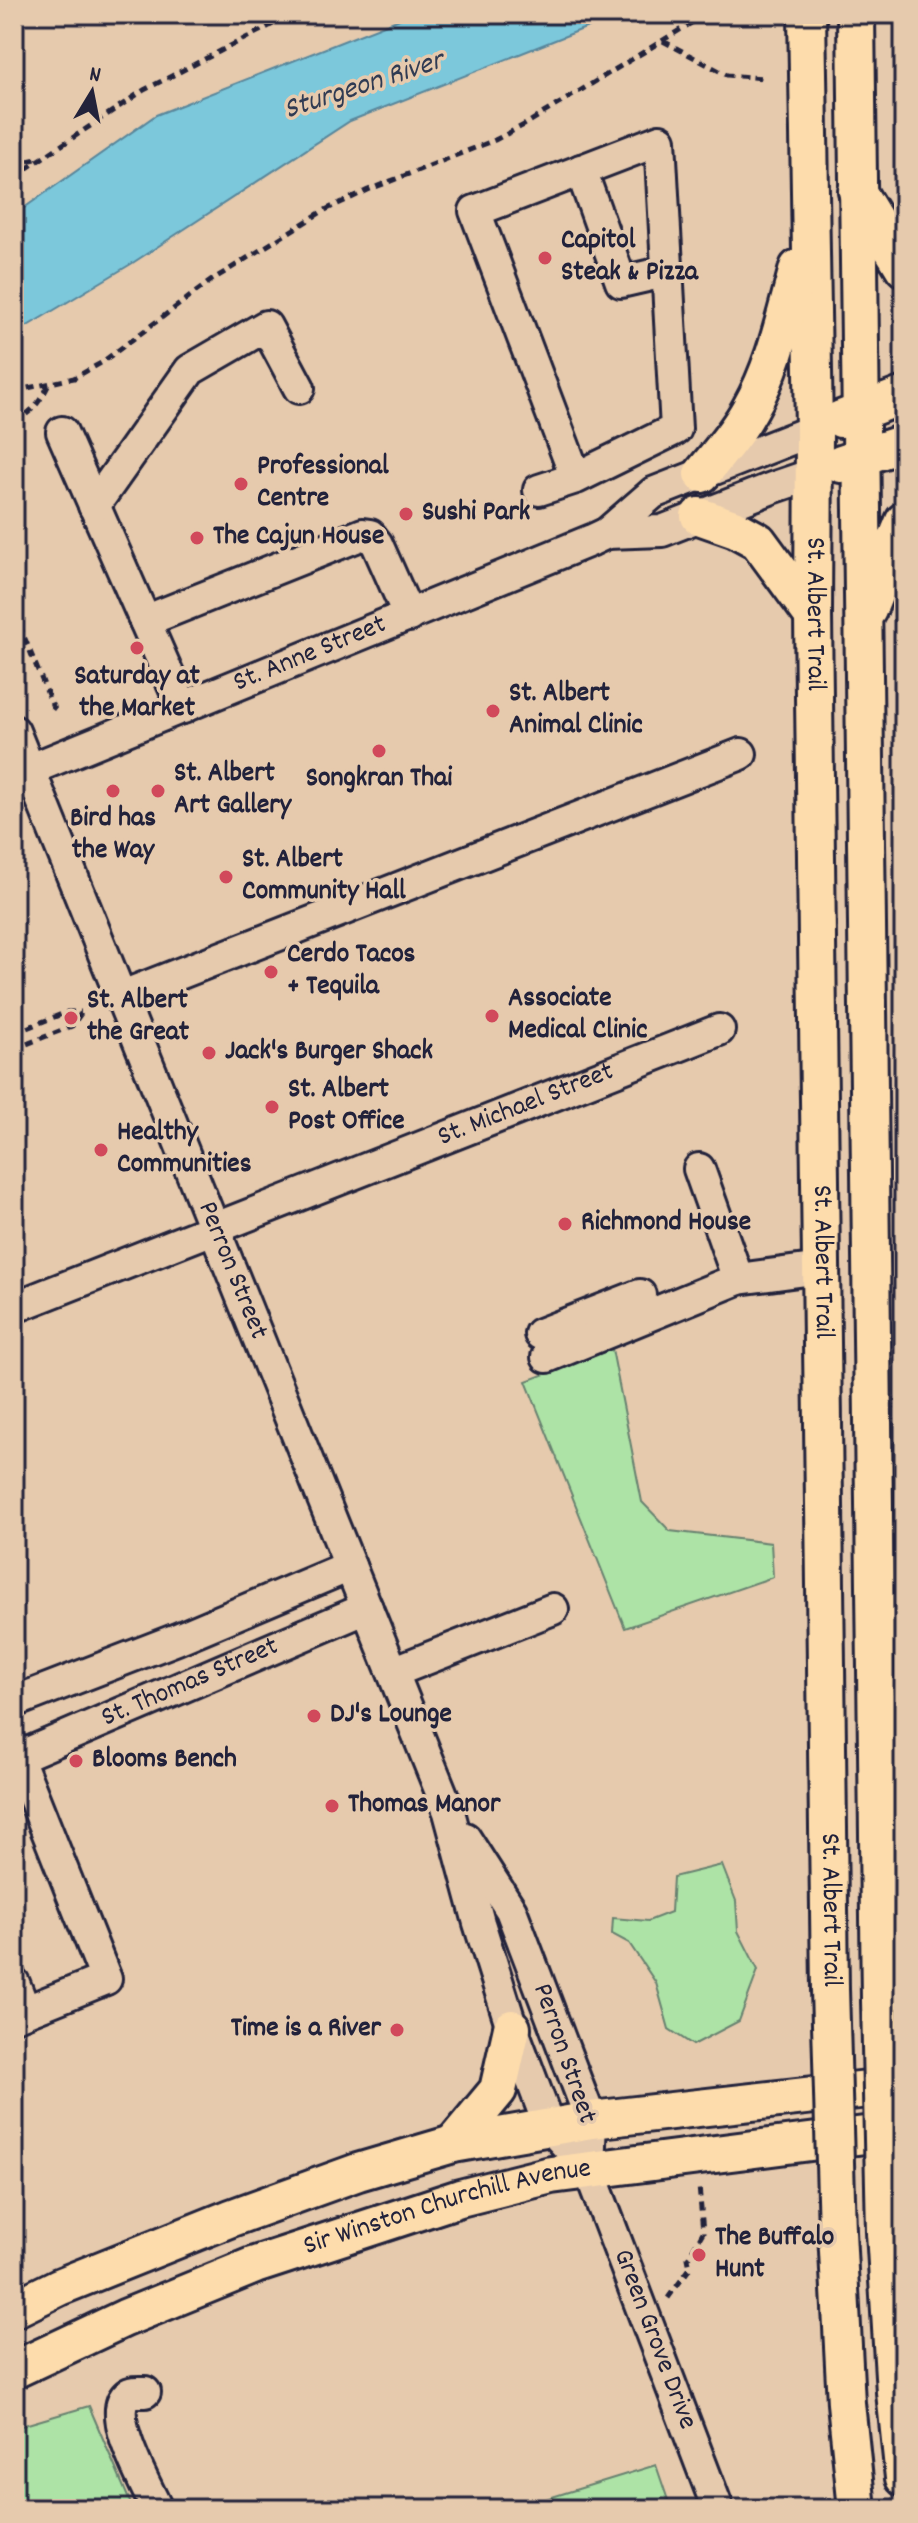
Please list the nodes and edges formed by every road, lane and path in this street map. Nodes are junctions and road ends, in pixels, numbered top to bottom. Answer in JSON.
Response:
{"nodes":[{"id":1,"x":293,"y":14,"type":"edge"},
{"id":2,"x":706,"y":14,"type":"edge"},
{"id":3,"x":856,"y":23,"type":"edge"},
{"id":4,"x":807,"y":24,"type":"edge"},
{"id":5,"x":663,"y":41,"type":"junction"},
{"id":6,"x":763,"y":78,"type":"dead end"},
{"id":7,"x":42,"y":157,"type":"junction"},
{"id":8,"x":14,"y":164,"type":"edge"},
{"id":9,"x":581,"y":170,"type":"junction"},
{"id":10,"x":14,"y":177,"type":"edge"},
{"id":11,"x":857,"y":191,"type":"junction"},
{"id":12,"x":808,"y":231,"type":"junction"},
{"id":13,"x":904,"y":268,"type":"edge"},
{"id":14,"x":669,"y":271,"type":"junction"},
{"id":15,"x":49,"y":384,"type":"junction"},
{"id":16,"x":299,"y":388,"type":"dead end"},
{"id":17,"x":14,"y":391,"type":"edge"},
{"id":18,"x":904,"y":395,"type":"edge"},
{"id":19,"x":860,"y":412,"type":"junction"},
{"id":20,"x":14,"y":421,"type":"edge"},
{"id":21,"x":814,"y":430,"type":"junction"},
{"id":22,"x":62,"y":432,"type":"dead end"},
{"id":23,"x":904,"y":443,"type":"edge"},
{"id":24,"x":861,"y":456,"type":"junction"},
{"id":25,"x":702,"y":474,"type":"junction"},
{"id":26,"x":813,"y":474,"type":"junction"},
{"id":27,"x":576,"y":478,"type":"junction"},
{"id":28,"x":539,"y":490,"type":"dead end"},
{"id":29,"x":94,"y":506,"type":"junction"},
{"id":30,"x":699,"y":516,"type":"junction"},
{"id":31,"x":904,"y":521,"type":"edge"},
{"id":32,"x":607,"y":533,"type":"junction"},
{"id":33,"x":14,"y":612,"type":"edge"},
{"id":34,"x":409,"y":616,"type":"junction"},
{"id":35,"x":813,"y":616,"type":"junction"},
{"id":36,"x":145,"y":621,"type":"junction"},
{"id":37,"x":863,"y":622,"type":"junction"},
{"id":38,"x":183,"y":708,"type":"junction"},
{"id":39,"x":58,"y":711,"type":"dead end"},
{"id":40,"x":14,"y":731,"type":"edge"},
{"id":41,"x":741,"y":754,"type":"dead end"},
{"id":42,"x":22,"y":773,"type":"edge"},
{"id":43,"x":120,"y":997,"type":"junction"},
{"id":44,"x":719,"y":1030,"type":"dead end"},
{"id":45,"x":14,"y":1033,"type":"edge"},
{"id":46,"x":14,"y":1049,"type":"edge"},
{"id":47,"x":699,"y":1169,"type":"dead end"},
{"id":48,"x":214,"y":1228,"type":"junction"},
{"id":49,"x":821,"y":1268,"type":"junction"},
{"id":50,"x":738,"y":1279,"type":"junction"},
{"id":51,"x":640,"y":1295,"type":"dead end"},
{"id":52,"x":20,"y":1305,"type":"dead end"},
{"id":53,"x":586,"y":1328,"type":"junction"},
{"id":54,"x":544,"y":1346,"type":"dead end"},
{"id":55,"x":350,"y":1566,"type":"junction"},
{"id":56,"x":367,"y":1608,"type":"junction"},
{"id":57,"x":553,"y":1609,"type":"dead end"},
{"id":58,"x":393,"y":1672,"type":"junction"},
{"id":59,"x":14,"y":1702,"type":"edge"},
{"id":60,"x":15,"y":1755,"type":"edge"},
{"id":61,"x":449,"y":1812,"type":"junction"},
{"id":62,"x":14,"y":1983,"type":"edge"},
{"id":63,"x":20,"y":2014,"type":"edge"},
{"id":64,"x":512,"y":2028,"type":"junction"},
{"id":65,"x":904,"y":2085,"type":"edge"},
{"id":66,"x":591,"y":2120,"type":"junction"},
{"id":67,"x":549,"y":2126,"type":"junction"},
{"id":68,"x":904,"y":2130,"type":"edge"},
{"id":69,"x":453,"y":2144,"type":"junction"},
{"id":70,"x":589,"y":2170,"type":"junction"},
{"id":71,"x":699,"y":2183,"type":"dead end"},
{"id":72,"x":668,"y":2298,"type":"dead end"},
{"id":73,"x":14,"y":2309,"type":"edge"},
{"id":74,"x":14,"y":2370,"type":"edge"},
{"id":75,"x":145,"y":2392,"type":"dead end"},
{"id":76,"x":904,"y":2478,"type":"edge"},
{"id":77,"x":157,"y":2509,"type":"edge"},
{"id":78,"x":718,"y":2509,"type":"edge"},
{"id":79,"x":857,"y":2509,"type":"edge"}],
"edges":[{"from":1,"to":7,"type":"path"},
{"from":2,"to":5,"type":"path"},
{"from":3,"to":11,"type":"main road","name":"St. Albert Trail"},
{"from":4,"to":12,"type":"main road","name":"St. Albert Trail"},
{"from":5,"to":6,"type":"path"},
{"from":5,"to":15,"type":"path"},
{"from":7,"to":8,"type":"path"},
{"from":7,"to":10,"type":"path"},
{"from":9,"to":14,"type":"street"},
{"from":9,"to":14,"type":"street"},
{"from":9,"to":27,"type":"street"},
{"from":11,"to":13,"type":"main road"},
{"from":11,"to":19,"type":"main road","name":"St. Albert Trail"},
{"from":12,"to":21,"type":"main road","name":"St. Albert Trail"},
{"from":12,"to":25,"type":"main road"},
{"from":14,"to":27,"type":"street"},
{"from":15,"to":17,"type":"path"},
{"from":15,"to":20,"type":"path"},
{"from":16,"to":29,"type":"street"},
{"from":18,"to":19,"type":"main road"},
{"from":19,"to":21,"type":"main road"},
{"from":19,"to":24,"type":"main road","name":"St. Albert Trail"},
{"from":21,"to":25,"type":"street","name":"St. Anne Street"},
{"from":21,"to":26,"type":"main road","name":"St. Albert Trail"},
{"from":22,"to":29,"type":"street"},
{"from":23,"to":24,"type":"main road"},
{"from":24,"to":26,"type":"main road"},
{"from":24,"to":37,"type":"main road","name":"St. Albert Trail"},
{"from":25,"to":32,"type":"street","name":"St. Anne Street"},
{"from":26,"to":30,"type":"street","name":"St. Anne Street"},
{"from":26,"to":35,"type":"main road","name":"St. Albert Trail"},
{"from":27,"to":28,"type":"street"},
{"from":29,"to":36,"type":"street"},
{"from":30,"to":32,"type":"street","name":"St. Anne Street"},
{"from":30,"to":35,"type":"main road"},
{"from":31,"to":37,"type":"main road"},
{"from":32,"to":34,"type":"street","name":"St. Anne Street"},
{"from":33,"to":39,"type":"path"},
{"from":34,"to":36,"type":"street"},
{"from":34,"to":38,"type":"street","name":"St. Anne Street"},
{"from":35,"to":49,"type":"main road","name":"St. Albert Trail"},
{"from":36,"to":38,"type":"street"},
{"from":37,"to":76,"type":"main road","name":"St. Albert Trail","bridge":true},
{"from":38,"to":42,"type":"street","name":"St. Anne Street"},
{"from":40,"to":42,"type":"street","name":"Perron Street"},
{"from":41,"to":43,"type":"street"},
{"from":42,"to":43,"type":"street","name":"Perron Street"},
{"from":43,"to":48,"type":"street","name":"Perron Street"},
{"from":44,"to":48,"type":"street","name":"St. Michael Street"},
{"from":45,"to":46,"type":"path"},
{"from":47,"to":50,"type":"street"},
{"from":48,"to":52,"type":"street","name":"St. Michael Street"},
{"from":48,"to":55,"type":"street","name":"Perron Street"},
{"from":49,"to":50,"type":"street"},
{"from":49,"to":79,"type":"main road","name":"St. Albert Trail","bridge":true},
{"from":50,"to":53,"type":"street"},
{"from":51,"to":53,"type":"street"},
{"from":53,"to":54,"type":"street"},
{"from":55,"to":56,"type":"street","name":"Perron Street"},
{"from":55,"to":59,"type":"street","name":"St. Thomas Street"},
{"from":56,"to":58,"type":"street","name":"Perron Street"},
{"from":56,"to":60,"type":"street","name":"St. Thomas Street"},
{"from":57,"to":58,"type":"street"},
{"from":58,"to":61,"type":"street","name":"Perron Street"},
{"from":60,"to":63,"type":"street"},
{"from":61,"to":64,"type":"street","name":"Perron Street"},
{"from":61,"to":66,"type":"street","name":"Perron Street"},
{"from":62,"to":63,"type":"street"},
{"from":64,"to":67,"type":"street","name":"Perron Street"},
{"from":64,"to":69,"type":"main road"},
{"from":65,"to":66,"type":"main road","name":"Sir Winston Churchill Avenue"},
{"from":66,"to":67,"type":"main road","name":"Sir Winston Churchill Avenue"},
{"from":66,"to":70,"type":"street","name":"Perron Street"},
{"from":67,"to":69,"type":"main road","name":"Sir Winston Churchill Avenue"},
{"from":67,"to":70,"type":"street","name":"Perron Street"},
{"from":68,"to":70,"type":"main road","name":"Sir Winston Churchill Avenue"},
{"from":69,"to":73,"type":"main road","name":"Sir Winston Churchill Avenue"},
{"from":70,"to":74,"type":"main road","name":"Sir Winston Churchill Avenue"},
{"from":70,"to":78,"type":"street","name":"Green Grove Drive"},
{"from":71,"to":72,"type":"path"},
{"from":75,"to":77,"type":"street"}]}
